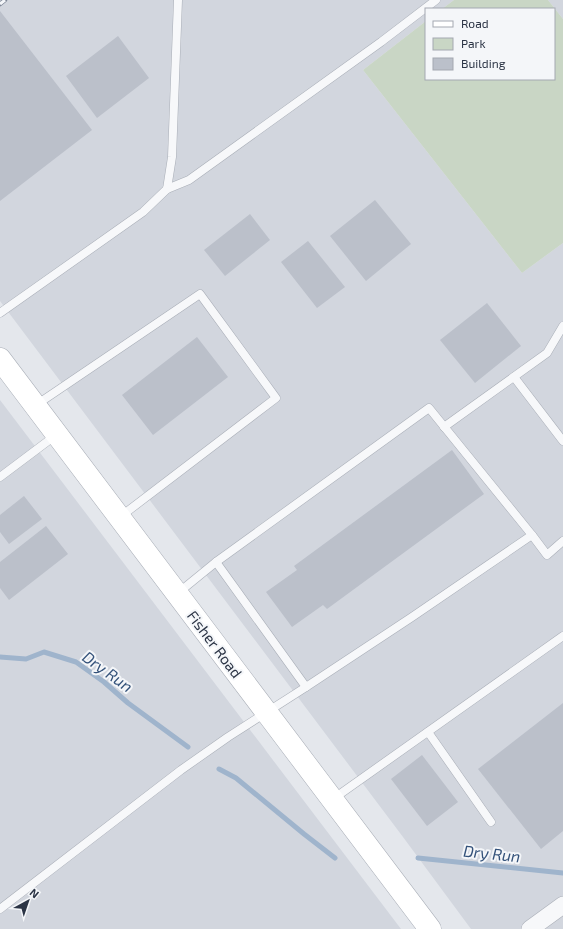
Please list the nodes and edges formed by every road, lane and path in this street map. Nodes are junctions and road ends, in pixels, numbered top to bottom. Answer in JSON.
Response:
{"nodes":[{"id":1,"x":178,"y":0,"type":"edge"},
{"id":2,"x":436,"y":0,"type":"edge"},
{"id":3,"x":425,"y":8,"type":"edge"},
{"id":4,"x":426,"y":8,"type":"edge"},
{"id":5,"x":166,"y":189,"type":"junction"},
{"id":6,"x":0,"y":313,"type":"edge"},
{"id":7,"x":563,"y":326,"type":"edge"},
{"id":8,"x":0,"y":359,"type":"edge"},
{"id":9,"x":514,"y":377,"type":"junction"},
{"id":10,"x":35,"y":406,"type":"junction"},
{"id":11,"x":444,"y":427,"type":"junction"},
{"id":12,"x":57,"y":434,"type":"junction"},
{"id":13,"x":563,"y":441,"type":"edge"},
{"id":14,"x":0,"y":477,"type":"edge"},
{"id":15,"x":120,"y":518,"type":"junction"},
{"id":16,"x":532,"y":536,"type":"junction"},
{"id":17,"x":563,"y":541,"type":"edge"},
{"id":18,"x":216,"y":562,"type":"junction"},
{"id":19,"x":177,"y":594,"type":"junction"},
{"id":20,"x":563,"y":636,"type":"edge"},
{"id":21,"x":306,"y":687,"type":"junction"},
{"id":22,"x":267,"y":712,"type":"junction"},
{"id":23,"x":428,"y":732,"type":"junction"},
{"id":24,"x":332,"y":800,"type":"junction"},
{"id":25,"x":491,"y":822,"type":"dead end"},
{"id":26,"x":563,"y":905,"type":"edge"},
{"id":27,"x":0,"y":910,"type":"edge"},
{"id":28,"x":430,"y":929,"type":"edge"},
{"id":29,"x":530,"y":929,"type":"edge"}],
"edges":[{"from":1,"to":5,"type":"lane"},
{"from":2,"to":4,"type":"lane"},
{"from":3,"to":5,"type":"lane"},
{"from":5,"to":6,"type":"lane"},
{"from":7,"to":9,"type":"lane"},
{"from":8,"to":10,"type":"main road","name":"Fisher Road"},
{"from":9,"to":11,"type":"lane"},
{"from":9,"to":13,"type":"lane"},
{"from":10,"to":12,"type":"main road","name":"Fisher Road"},
{"from":10,"to":15,"type":"lane"},
{"from":11,"to":16,"type":"lane"},
{"from":11,"to":18,"type":"lane"},
{"from":12,"to":14,"type":"lane"},
{"from":12,"to":15,"type":"main road","name":"Fisher Road"},
{"from":15,"to":19,"type":"main road","name":"Fisher Road"},
{"from":16,"to":17,"type":"lane"},
{"from":16,"to":21,"type":"lane"},
{"from":18,"to":19,"type":"lane"},
{"from":18,"to":21,"type":"lane"},
{"from":19,"to":22,"type":"main road","name":"Fisher Road"},
{"from":20,"to":23,"type":"lane"},
{"from":21,"to":22,"type":"lane"},
{"from":22,"to":24,"type":"main road","name":"Fisher Road"},
{"from":22,"to":27,"type":"lane"},
{"from":23,"to":24,"type":"lane"},
{"from":23,"to":25,"type":"lane"},
{"from":24,"to":28,"type":"main road","name":"Fisher Road"},
{"from":26,"to":29,"type":"street"}]}
